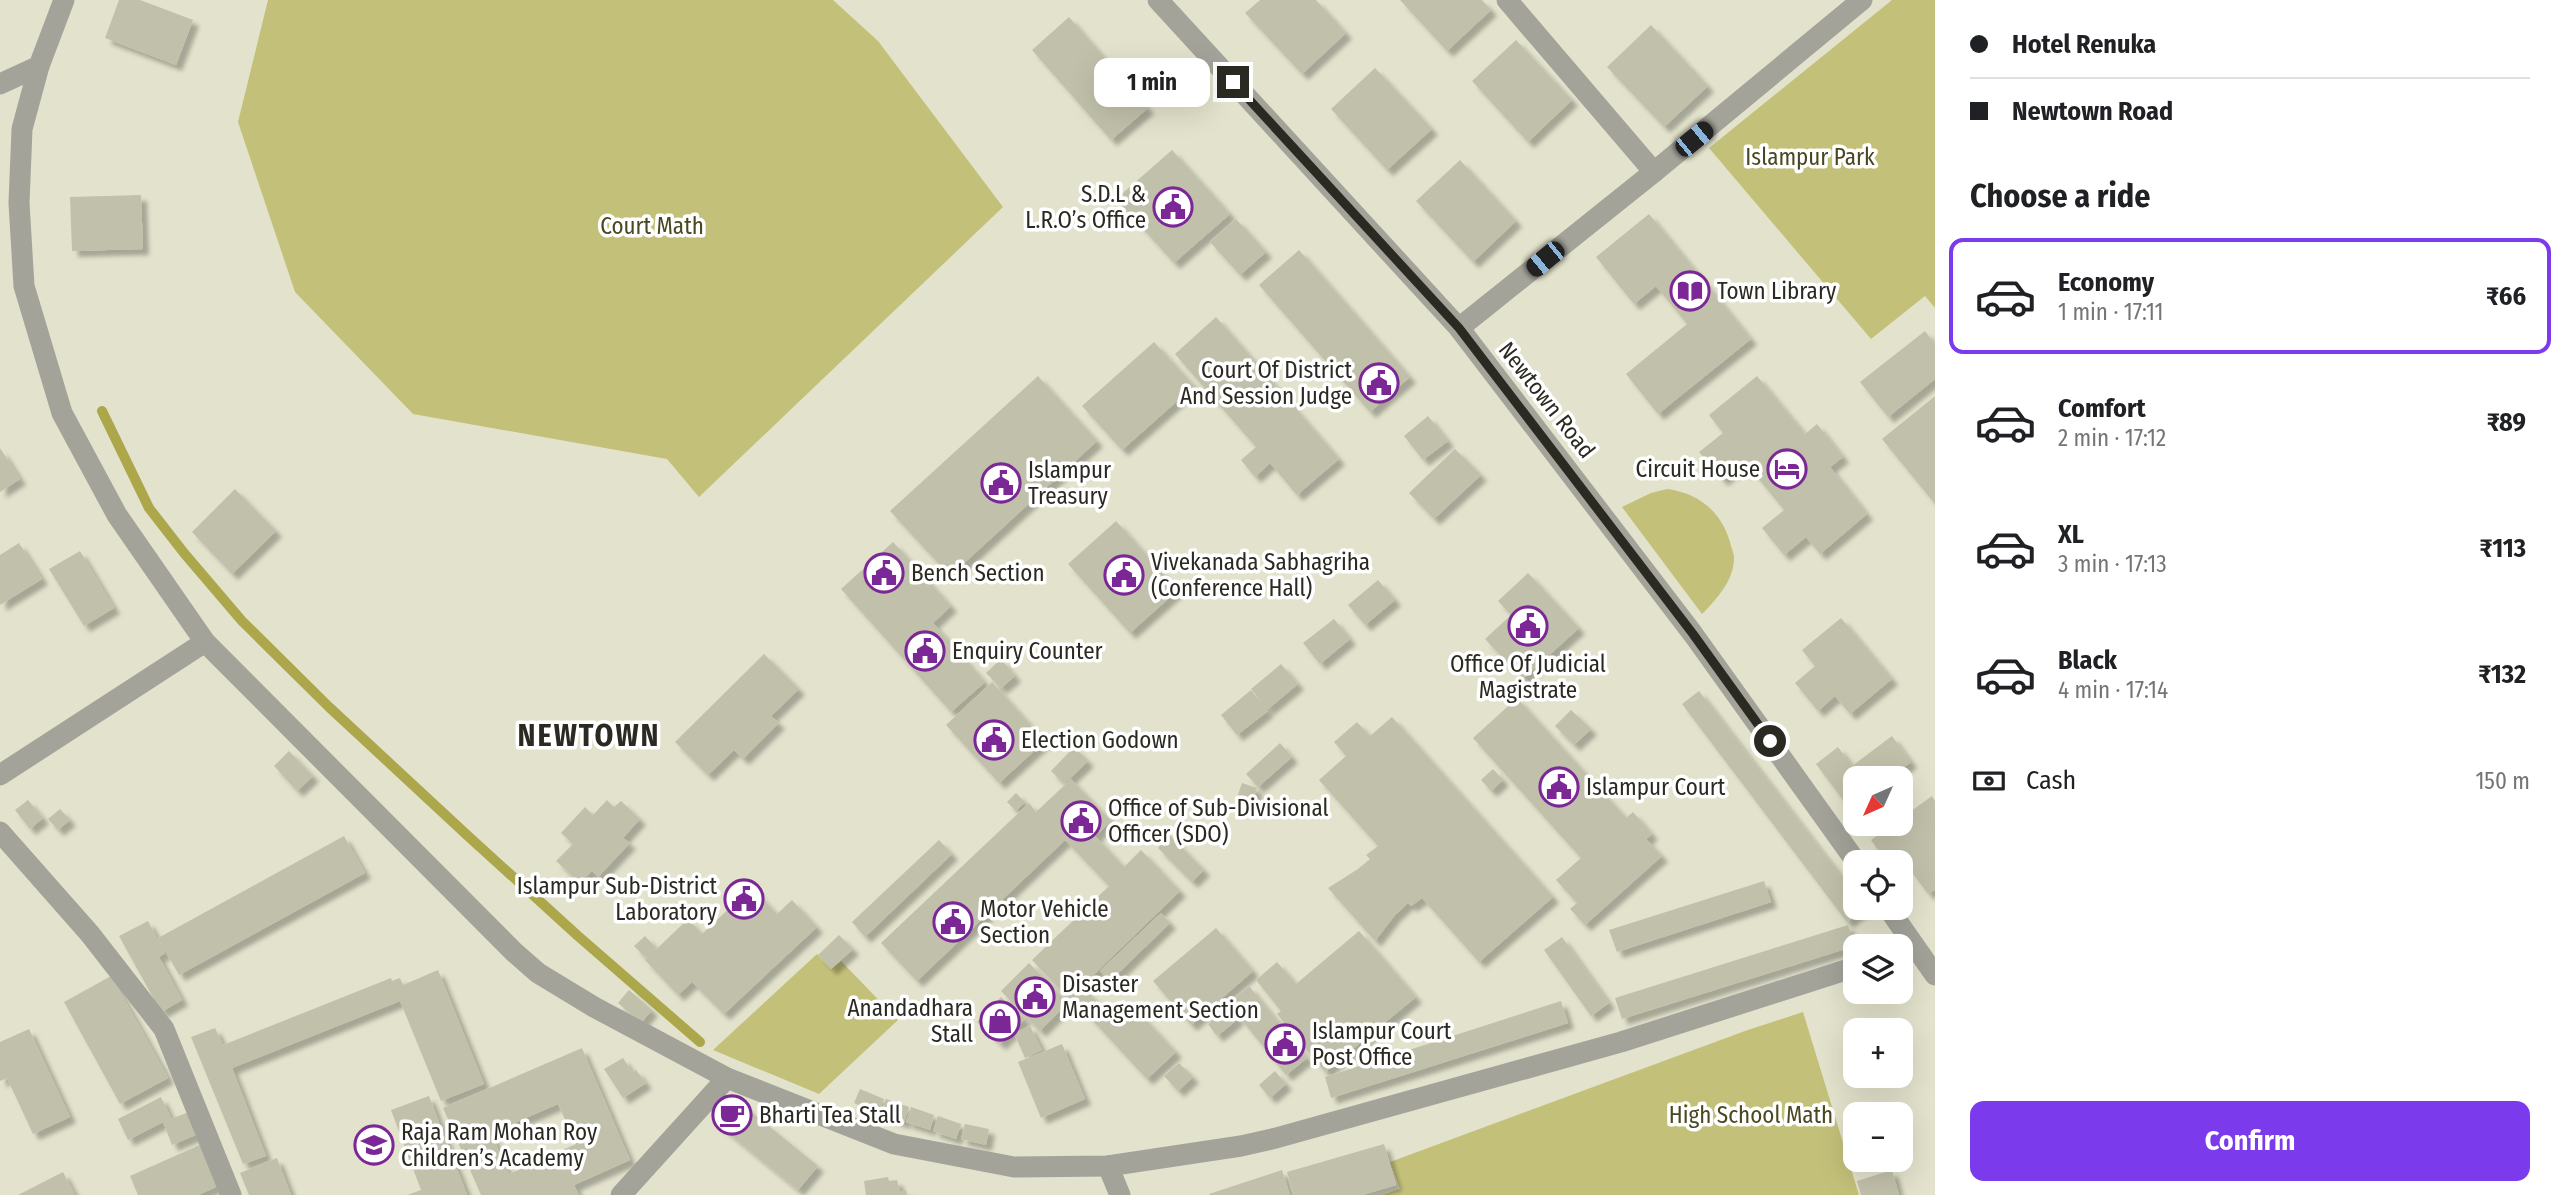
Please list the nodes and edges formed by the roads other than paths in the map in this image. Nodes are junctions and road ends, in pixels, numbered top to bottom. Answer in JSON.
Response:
{"nodes":[{"id":1,"x":64,"y":0,"type":"edge"},
{"id":2,"x":1158,"y":0,"type":"edge"},
{"id":3,"x":1507,"y":0,"type":"edge"},
{"id":4,"x":1862,"y":0,"type":"edge"},
{"id":5,"x":39,"y":66,"type":"junction"},
{"id":6,"x":0,"y":84,"type":"edge"},
{"id":7,"x":1654,"y":172,"type":"junction"},
{"id":8,"x":0,"y":188,"type":"edge"},
{"id":9,"x":19,"y":203,"type":"junction"},
{"id":10,"x":1459,"y":328,"type":"junction"},
{"id":11,"x":205,"y":642,"type":"junction"},
{"id":12,"x":0,"y":775,"type":"edge"},
{"id":13,"x":0,"y":832,"type":"edge"},
{"id":14,"x":1848,"y":850,"type":"edge"},
{"id":15,"x":1913,"y":955,"type":"edge"},
{"id":16,"x":1843,"y":971,"type":"edge"},
{"id":17,"x":1935,"y":975,"type":"edge"},
{"id":18,"x":727,"y":1079,"type":"junction"},
{"id":19,"x":1108,"y":1166,"type":"junction"},
{"id":20,"x":231,"y":1195,"type":"edge"},
{"id":21,"x":621,"y":1195,"type":"edge"},
{"id":22,"x":1120,"y":1195,"type":"edge"}],
"edges":[{"from":1,"to":5,"type":"street"},
{"from":2,"to":10,"type":"street","name":"Newtown Road"},
{"from":3,"to":7,"type":"street"},
{"from":4,"to":7,"type":"street"},
{"from":5,"to":6,"type":"street"},
{"from":5,"to":9,"type":"street"},
{"from":7,"to":10,"type":"street"},
{"from":8,"to":9,"type":"street"},
{"from":9,"to":11,"type":"street"},
{"from":10,"to":14,"type":"street","name":"Newtown Road"},
{"from":11,"to":12,"type":"street"},
{"from":11,"to":18,"type":"street"},
{"from":13,"to":20,"type":"street"},
{"from":15,"to":17,"type":"street"},
{"from":16,"to":19,"type":"street"},
{"from":18,"to":19,"type":"street"},
{"from":18,"to":21,"type":"street"},
{"from":19,"to":22,"type":"street"}]}
